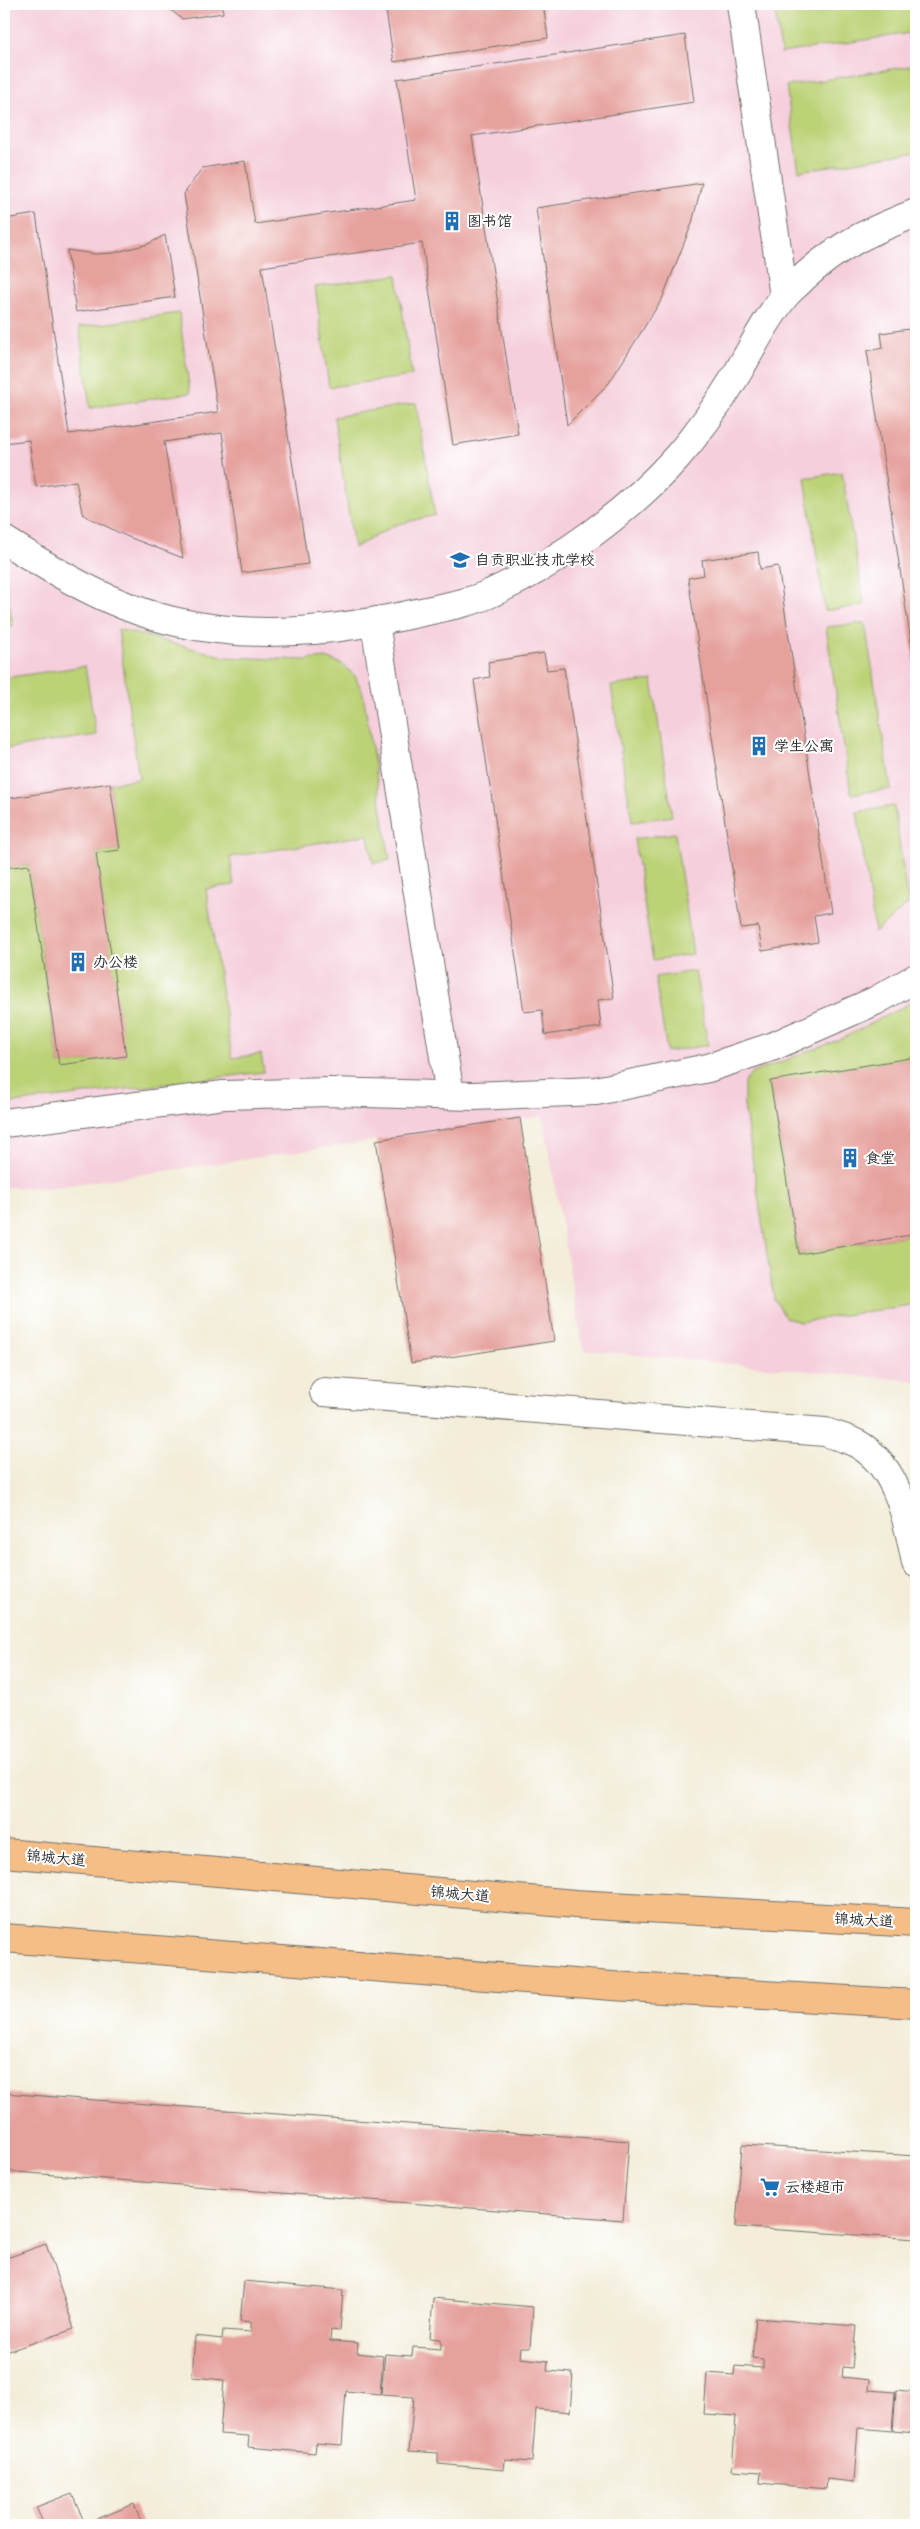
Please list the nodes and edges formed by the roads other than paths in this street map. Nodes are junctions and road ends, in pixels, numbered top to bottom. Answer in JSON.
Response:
{"nodes":[{"id":1,"x":741,"y":4,"type":"edge"},
{"id":2,"x":916,"y":212,"type":"edge"},
{"id":3,"x":784,"y":296,"type":"junction"},
{"id":4,"x":4,"y":540,"type":"edge"},
{"id":5,"x":375,"y":623,"type":"junction"},
{"id":6,"x":916,"y":978,"type":"edge"},
{"id":7,"x":450,"y":1095,"type":"junction"},
{"id":8,"x":4,"y":1123,"type":"edge"},
{"id":9,"x":324,"y":1392,"type":"dead end"},
{"id":10,"x":916,"y":1563,"type":"edge"},
{"id":11,"x":4,"y":1854,"type":"edge"},
{"id":12,"x":916,"y":1923,"type":"edge"},
{"id":13,"x":4,"y":1938,"type":"edge"},
{"id":14,"x":916,"y":2004,"type":"edge"}],
"edges":[{"from":1,"to":3,"type":"lane"},
{"from":2,"to":3,"type":"lane"},
{"from":3,"to":5,"type":"lane"},
{"from":4,"to":5,"type":"lane"},
{"from":5,"to":7,"type":"lane"},
{"from":6,"to":7,"type":"lane"},
{"from":7,"to":8,"type":"lane"},
{"from":9,"to":10,"type":"lane"},
{"from":11,"to":12,"type":"main road","name":"锦城大道"},
{"from":13,"to":14,"type":"main road"}]}
